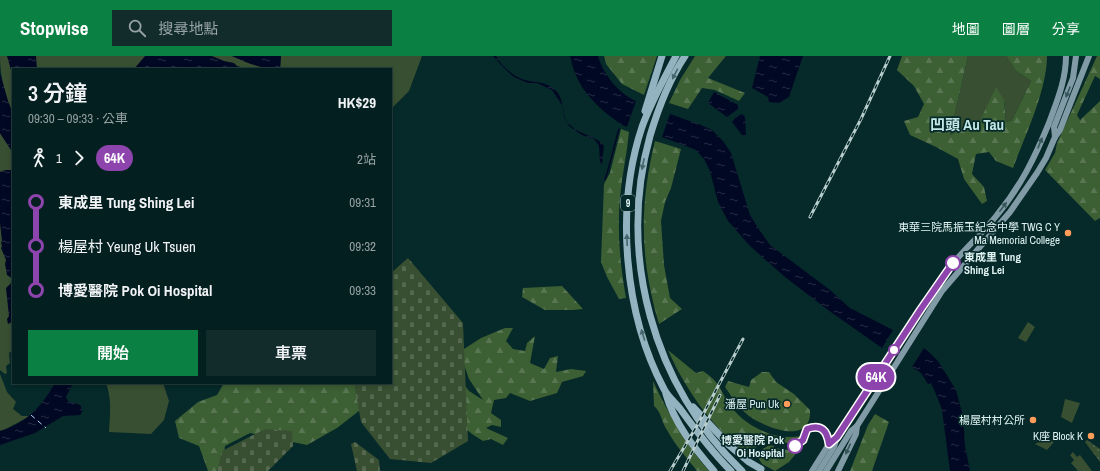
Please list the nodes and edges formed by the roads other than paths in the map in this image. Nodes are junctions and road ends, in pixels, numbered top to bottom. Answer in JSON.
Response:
{"nodes":[{"id":1,"x":662,"y":56,"type":"edge"},
{"id":2,"x":676,"y":56,"type":"edge"},
{"id":3,"x":685,"y":56,"type":"edge"},
{"id":4,"x":1066,"y":56,"type":"edge"},
{"id":5,"x":1076,"y":56,"type":"edge"},
{"id":6,"x":1090,"y":56,"type":"edge"},
{"id":7,"x":642,"y":127,"type":"junction"},
{"id":8,"x":1055,"y":137,"type":"junction"},
{"id":9,"x":665,"y":391,"type":"junction"},
{"id":10,"x":667,"y":399,"type":"junction"},
{"id":11,"x":687,"y":401,"type":"junction"},
{"id":12,"x":857,"y":426,"type":"junction"},
{"id":13,"x":837,"y":437,"type":"junction"},
{"id":14,"x":818,"y":462,"type":"junction"},
{"id":15,"x":762,"y":470,"type":"edge"},
{"id":16,"x":714,"y":471,"type":"edge"},
{"id":17,"x":720,"y":471,"type":"edge"},
{"id":18,"x":731,"y":471,"type":"edge"},
{"id":19,"x":742,"y":471,"type":"edge"},
{"id":20,"x":806,"y":471,"type":"edge"},
{"id":21,"x":812,"y":471,"type":"edge"},
{"id":22,"x":819,"y":471,"type":"edge"},
{"id":23,"x":826,"y":471,"type":"edge"},
{"id":24,"x":838,"y":471,"type":"edge"}],
"edges":[{"from":1,"to":7,"type":"highway"},
{"from":2,"to":7,"type":"highway","number":"9"},
{"from":3,"to":11,"type":"highway","number":"9","one_way":true},
{"from":13,"to":4,"type":"main road","one_way":true},
{"from":5,"to":8,"type":"main road","one_way":true},
{"from":6,"to":8,"type":"main road"},
{"from":9,"to":7,"type":"highway","number":"9","one_way":true},
{"from":8,"to":12,"type":"main road"},
{"from":9,"to":10,"type":"highway"},
{"from":9,"to":18,"type":"highway","number":"9"},
{"from":10,"to":16,"type":"highway"},
{"from":10,"to":17,"type":"highway"},
{"from":11,"to":15,"type":"highway"},
{"from":11,"to":19,"type":"highway","number":"9"},
{"from":12,"to":23,"type":"main road"},
{"from":12,"to":24,"type":"main road","one_way":true},
{"from":13,"to":14,"type":"main road"},
{"from":13,"to":22,"type":"main road"},
{"from":14,"to":20,"type":"main road"},
{"from":14,"to":21,"type":"main road"}]}
